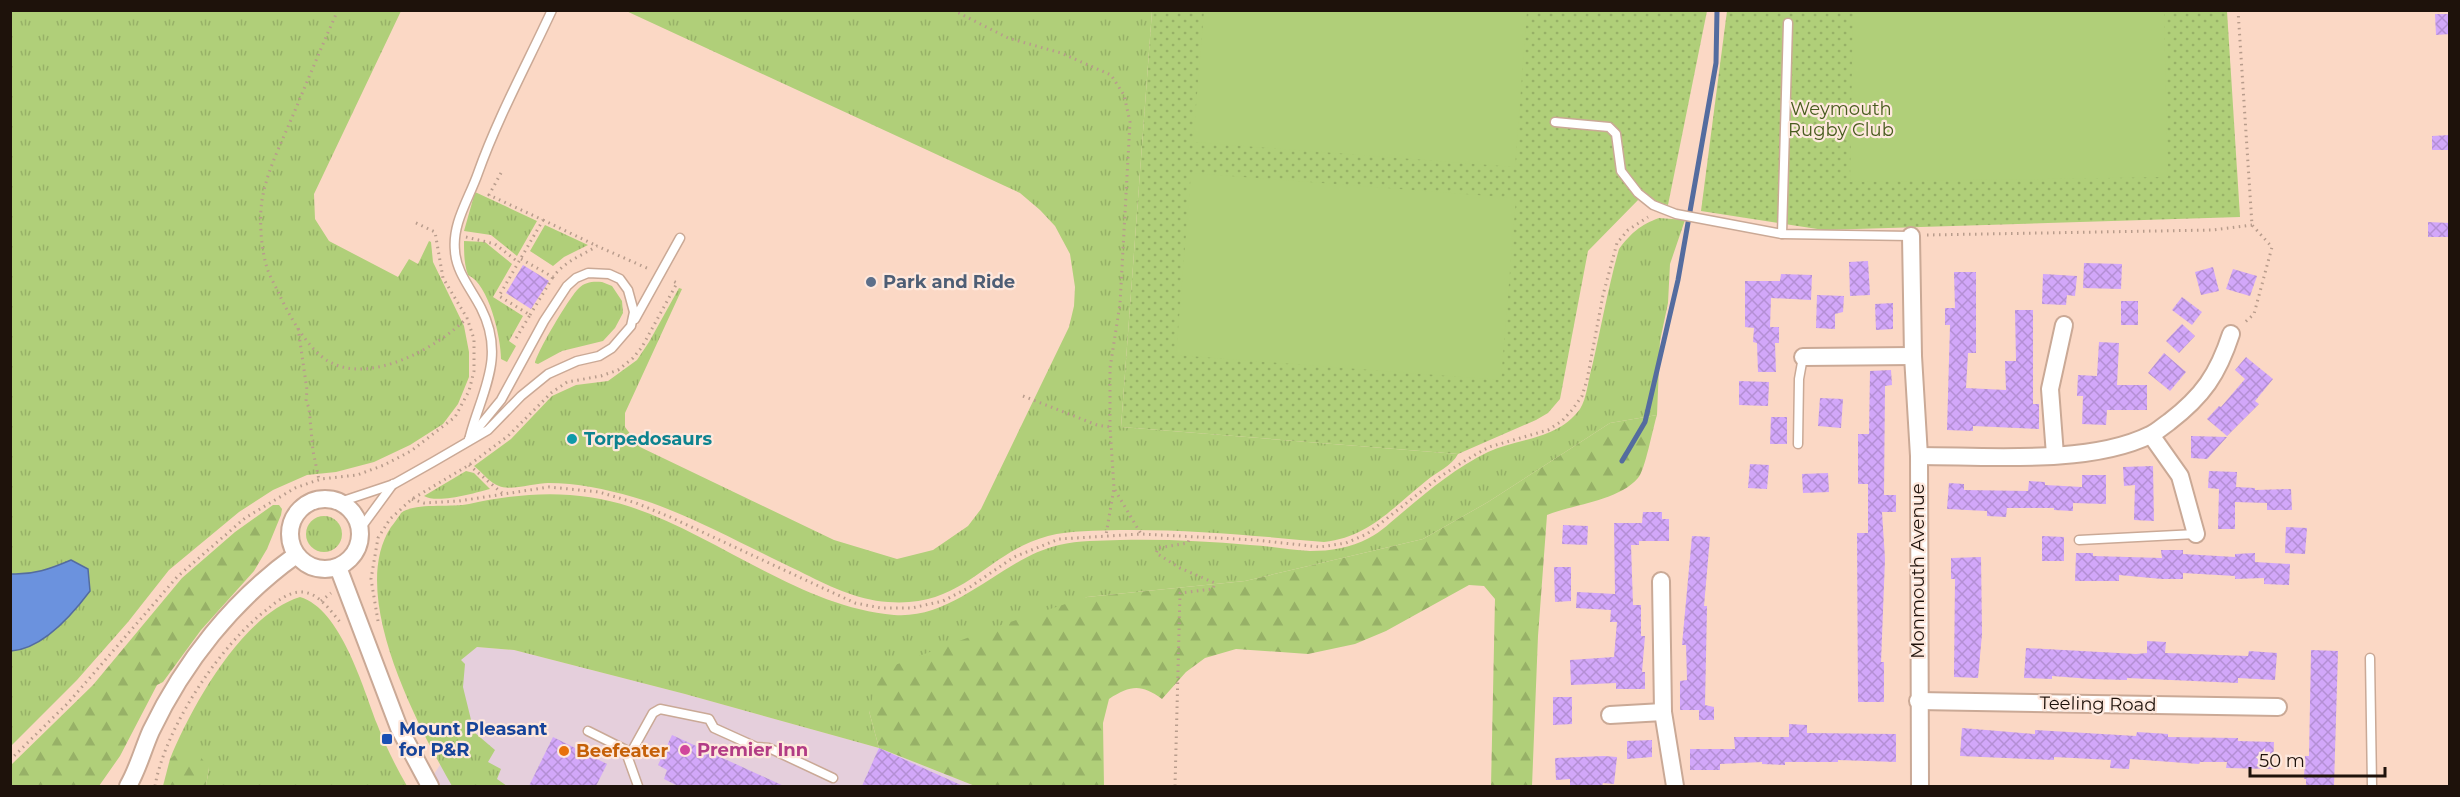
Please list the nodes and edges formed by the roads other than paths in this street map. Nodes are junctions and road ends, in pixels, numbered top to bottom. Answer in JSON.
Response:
{"nodes":[{"id":1,"x":552,"y":10,"type":"edge"},
{"id":2,"x":1788,"y":23,"type":"dead end"},
{"id":3,"x":1555,"y":122,"type":"dead end"},
{"id":4,"x":1782,"y":234,"type":"junction"},
{"id":5,"x":1911,"y":236,"type":"joint"},
{"id":6,"x":680,"y":238,"type":"dead end"},
{"id":7,"x":2064,"y":325,"type":"dead end"},
{"id":8,"x":631,"y":326,"type":"junction"},
{"id":9,"x":2231,"y":334,"type":"road end"},
{"id":10,"x":1913,"y":356,"type":"junction"},
{"id":11,"x":1803,"y":357,"type":"joint"},
{"id":12,"x":2151,"y":435,"type":"junction"},
{"id":13,"x":469,"y":439,"type":"junction"},
{"id":14,"x":1798,"y":444,"type":"dead end"},
{"id":15,"x":2055,"y":455,"type":"junction"},
{"id":16,"x":1919,"y":456,"type":"junction"},
{"id":17,"x":394,"y":484,"type":"junction"},
{"id":18,"x":340,"y":502,"type":"junction"},
{"id":19,"x":360,"y":529,"type":"junction"},
{"id":20,"x":2196,"y":534,"type":"joint"},
{"id":21,"x":2079,"y":540,"type":"dead end"},
{"id":22,"x":296,"y":555,"type":"junction"},
{"id":23,"x":338,"y":567,"type":"junction"},
{"id":24,"x":1662,"y":581,"type":"dead end"},
{"id":25,"x":2370,"y":658,"type":"dead end"},
{"id":26,"x":1918,"y":701,"type":"junction"},
{"id":27,"x":2277,"y":707,"type":"dead end"},
{"id":28,"x":1663,"y":712,"type":"junction"},
{"id":29,"x":1610,"y":715,"type":"dead end"},
{"id":30,"x":588,"y":731,"type":"dead end"},
{"id":31,"x":630,"y":752,"type":"junction"},
{"id":32,"x":833,"y":778,"type":"dead end"},
{"id":33,"x":130,"y":786,"type":"edge"},
{"id":34,"x":430,"y":786,"type":"edge"},
{"id":35,"x":638,"y":786,"type":"edge"},
{"id":36,"x":1676,"y":786,"type":"edge"},
{"id":37,"x":1920,"y":786,"type":"edge"},
{"id":38,"x":2372,"y":786,"type":"edge"}],
"edges":[{"from":1,"to":13,"type":"lane"},
{"from":2,"to":4,"type":"lane"},
{"from":3,"to":4,"type":"lane"},
{"from":4,"to":5,"type":"lane"},
{"from":5,"to":10,"type":"street","name":"Monmouth Avenue"},
{"from":6,"to":8,"type":"lane"},
{"from":7,"to":15,"type":"street"},
{"from":8,"to":13,"type":"lane"},
{"from":8,"to":13,"type":"lane"},
{"from":9,"to":12,"type":"street"},
{"from":10,"to":11,"type":"street"},
{"from":10,"to":16,"type":"street","name":"Monmouth Avenue"},
{"from":11,"to":14,"type":"lane"},
{"from":12,"to":15,"type":"street"},
{"from":12,"to":20,"type":"street"},
{"from":13,"to":17,"type":"lane"},
{"from":15,"to":16,"type":"street"},
{"from":16,"to":26,"type":"street","name":"Monmouth Avenue"},
{"from":17,"to":18,"type":"lane"},
{"from":17,"to":19,"type":"lane"},
{"from":18,"to":19,"type":"street"},
{"from":18,"to":22,"type":"street"},
{"from":19,"to":23,"type":"street"},
{"from":20,"to":21,"type":"lane"},
{"from":22,"to":23,"type":"street"},
{"from":22,"to":33,"type":"street"},
{"from":23,"to":34,"type":"street"},
{"from":24,"to":28,"type":"street"},
{"from":25,"to":38,"type":"lane"},
{"from":26,"to":27,"type":"street","name":"Teeling Road"},
{"from":26,"to":37,"type":"street","name":"Monmouth Avenue"},
{"from":28,"to":29,"type":"street"},
{"from":28,"to":36,"type":"street"},
{"from":30,"to":31,"type":"lane"},
{"from":31,"to":32,"type":"lane"},
{"from":31,"to":35,"type":"lane"}]}
